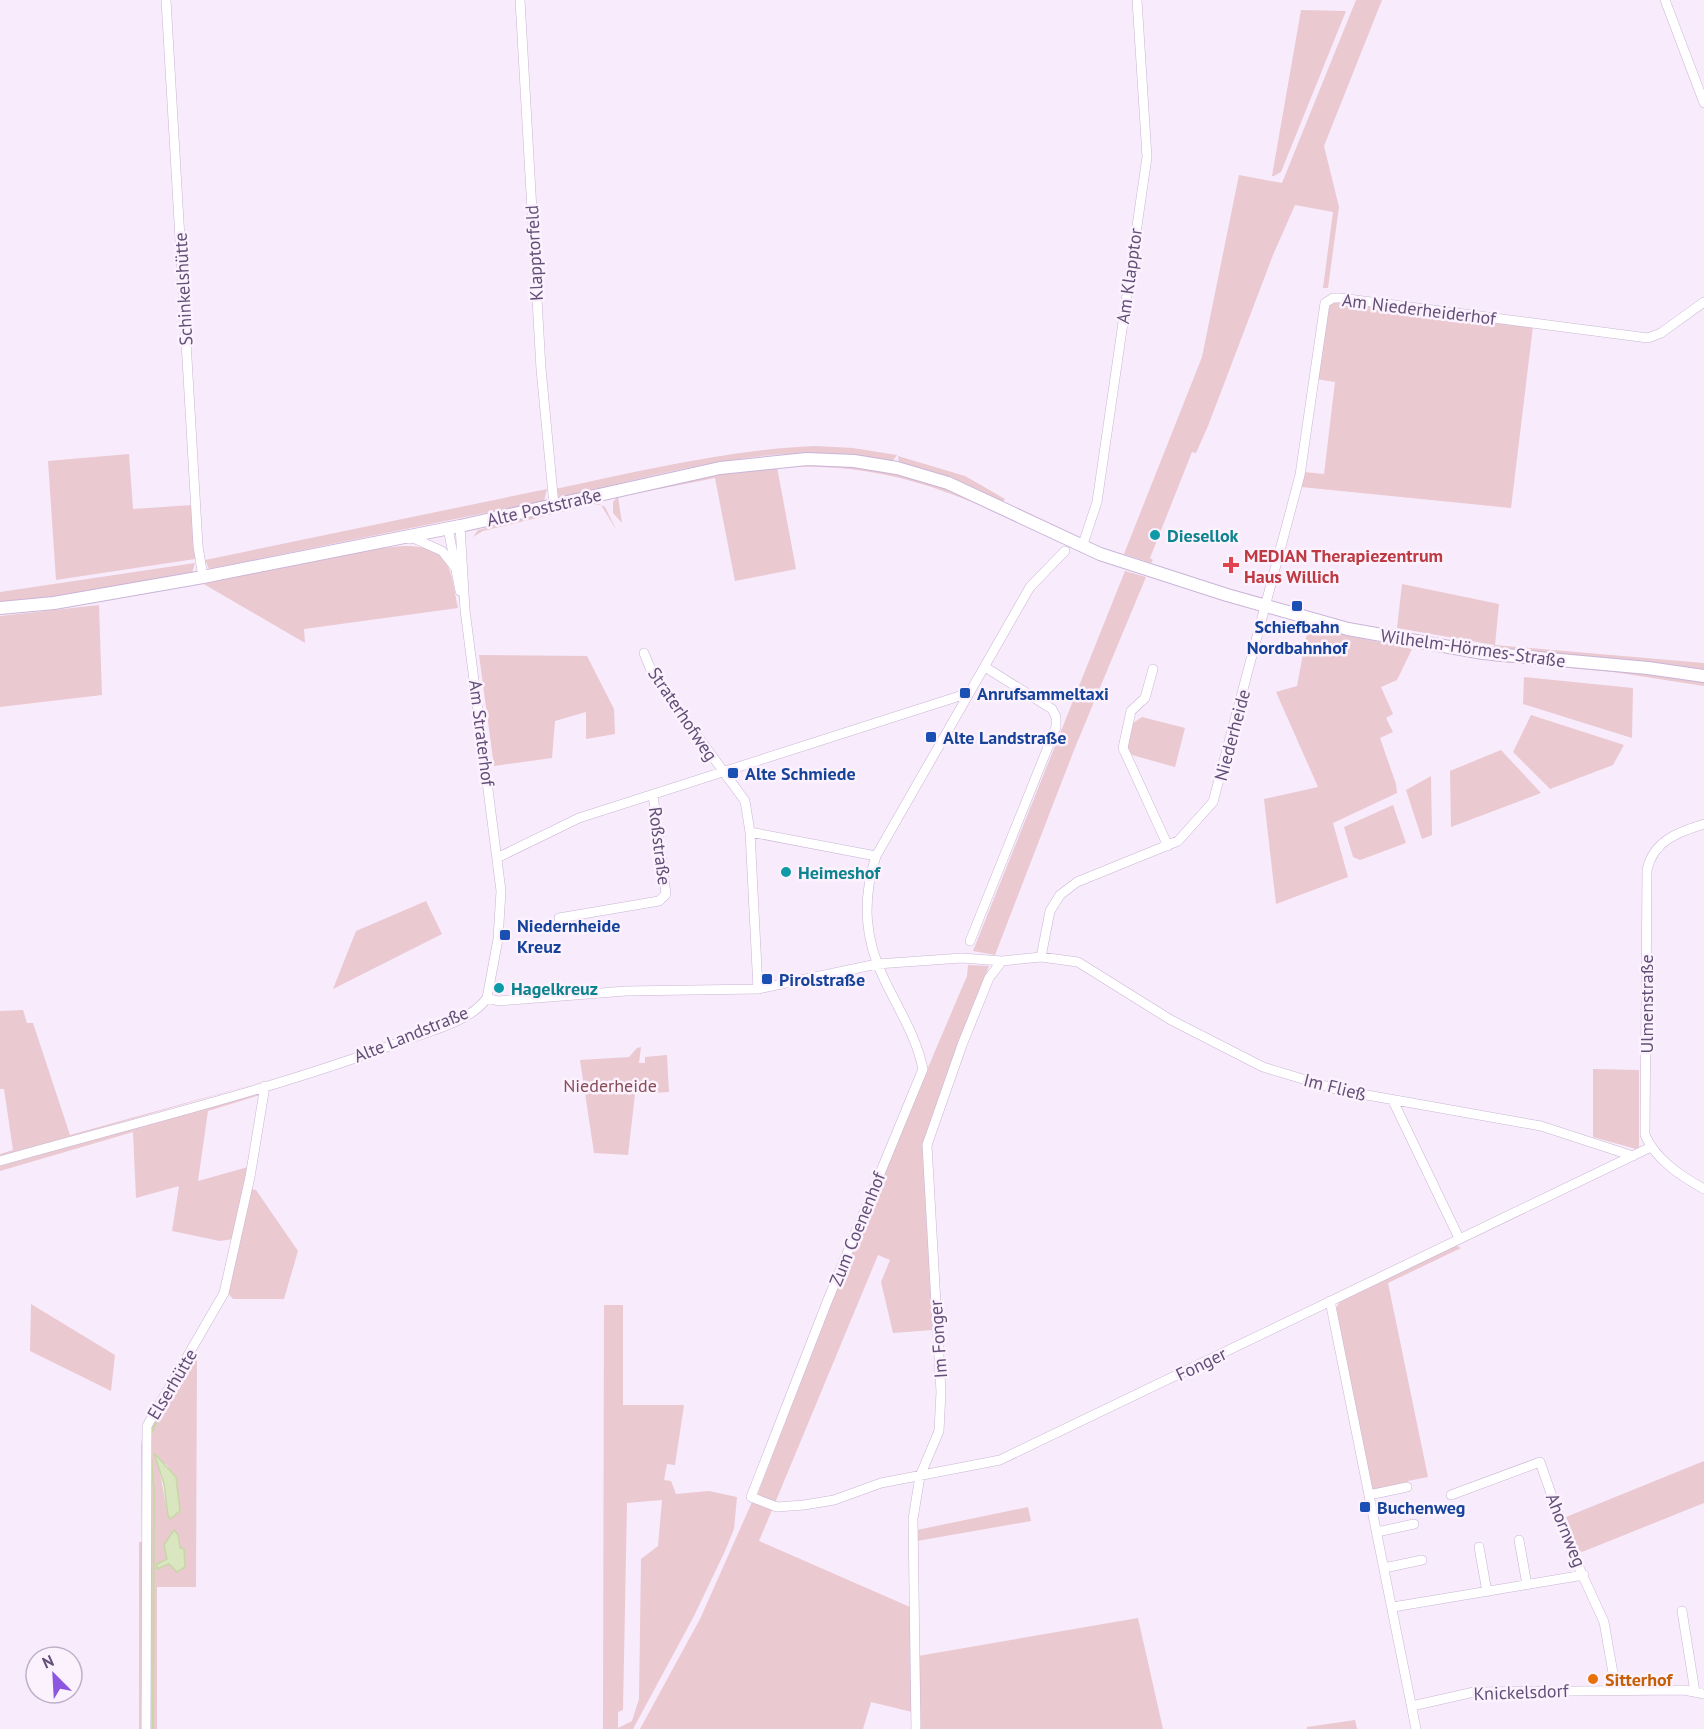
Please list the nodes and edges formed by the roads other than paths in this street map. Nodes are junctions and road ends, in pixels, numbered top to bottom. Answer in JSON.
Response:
{"nodes":[{"id":1,"x":166,"y":0,"type":"edge"},
{"id":2,"x":520,"y":0,"type":"edge"},
{"id":3,"x":1137,"y":0,"type":"edge"},
{"id":4,"x":1665,"y":0,"type":"edge"},
{"id":5,"x":1704,"y":103,"type":"edge"},
{"id":6,"x":1704,"y":302,"type":"edge"},
{"id":7,"x":554,"y":505,"type":"junction"},
{"id":8,"x":454,"y":527,"type":"junction"},
{"id":9,"x":379,"y":542,"type":"junction"},
{"id":10,"x":1070,"y":548,"type":"junction"},
{"id":11,"x":453,"y":566,"type":"junction"},
{"id":12,"x":203,"y":577,"type":"junction"},
{"id":13,"x":1265,"y":606,"type":"junction"},
{"id":14,"x":0,"y":608,"type":"edge"},
{"id":15,"x":465,"y":610,"type":"junction"},
{"id":16,"x":644,"y":653,"type":"dead end"},
{"id":17,"x":985,"y":667,"type":"junction"},
{"id":18,"x":1153,"y":669,"type":"dead end"},
{"id":19,"x":1704,"y":676,"type":"edge"},
{"id":20,"x":969,"y":693,"type":"junction"},
{"id":21,"x":725,"y":772,"type":"junction"},
{"id":22,"x":653,"y":795,"type":"junction"},
{"id":23,"x":1704,"y":824,"type":"edge"},
{"id":24,"x":750,"y":832,"type":"junction"},
{"id":25,"x":1168,"y":846,"type":"junction"},
{"id":26,"x":876,"y":856,"type":"junction"},
{"id":27,"x":499,"y":857,"type":"junction"},
{"id":28,"x":559,"y":918,"type":"dead end"},
{"id":29,"x":970,"y":941,"type":"dead end"},
{"id":30,"x":1041,"y":957,"type":"junction"},
{"id":31,"x":1002,"y":962,"type":"junction"},
{"id":32,"x":877,"y":964,"type":"junction"},
{"id":33,"x":758,"y":989,"type":"junction"},
{"id":34,"x":487,"y":998,"type":"junction"},
{"id":35,"x":265,"y":1086,"type":"junction"},
{"id":36,"x":1393,"y":1101,"type":"junction"},
{"id":37,"x":1651,"y":1148,"type":"junction"},
{"id":38,"x":1633,"y":1156,"type":"junction"},
{"id":39,"x":0,"y":1161,"type":"edge"},
{"id":40,"x":1704,"y":1189,"type":"edge"},
{"id":41,"x":1459,"y":1238,"type":"junction"},
{"id":42,"x":1330,"y":1301,"type":"junction"},
{"id":43,"x":920,"y":1476,"type":"junction"},
{"id":44,"x":1407,"y":1487,"type":"dead end"},
{"id":45,"x":1369,"y":1495,"type":"junction"},
{"id":46,"x":1451,"y":1495,"type":"dead end"},
{"id":47,"x":751,"y":1497,"type":"joint"},
{"id":48,"x":1414,"y":1524,"type":"dead end"},
{"id":49,"x":1377,"y":1532,"type":"junction"},
{"id":50,"x":1519,"y":1540,"type":"dead end"},
{"id":51,"x":1479,"y":1547,"type":"dead end"},
{"id":52,"x":1422,"y":1560,"type":"dead end"},
{"id":53,"x":1384,"y":1568,"type":"junction"},
{"id":54,"x":1584,"y":1575,"type":"junction"},
{"id":55,"x":1527,"y":1586,"type":"junction"},
{"id":56,"x":1487,"y":1592,"type":"junction"},
{"id":57,"x":1393,"y":1607,"type":"junction"},
{"id":58,"x":1682,"y":1611,"type":"dead end"},
{"id":59,"x":1616,"y":1690,"type":"junction"},
{"id":60,"x":1700,"y":1693,"type":"edge"},
{"id":61,"x":1412,"y":1706,"type":"junction"},
{"id":62,"x":146,"y":1729,"type":"edge"},
{"id":63,"x":916,"y":1729,"type":"edge"},
{"id":64,"x":1416,"y":1729,"type":"edge"}],
"edges":[{"from":1,"to":12,"type":"street","name":"Schinkelshütte"},
{"from":2,"to":7,"type":"street","name":"Klapptorfeld"},
{"from":3,"to":10,"type":"street","name":"Am Klapptor"},
{"from":4,"to":5,"type":"street"},
{"from":6,"to":13,"type":"street","name":"Am Niederheiderhof"},
{"from":7,"to":8,"type":"street","name":"Alte Poststraße"},
{"from":7,"to":10,"type":"street","name":"Alte Poststraße"},
{"from":8,"to":9,"type":"street","name":"Alte Poststraße"},
{"from":8,"to":11,"type":"street","name":"Am Straterhof"},
{"from":8,"to":15,"type":"street","name":"Am Straterhof"},
{"from":9,"to":11,"type":"street"},
{"from":9,"to":12,"type":"street","name":"Alte Poststraße"},
{"from":10,"to":13,"type":"street","name":"Wilhelm-Hörmes-Straße"},
{"from":10,"to":17,"type":"street"},
{"from":11,"to":15,"type":"street","name":"Am Straterhof"},
{"from":12,"to":14,"type":"street","name":"Alte Poststraße"},
{"from":13,"to":19,"type":"street","name":"Wilhelm-Hörmes-Straße"},
{"from":13,"to":25,"type":"street","name":"Niederheide"},
{"from":15,"to":27,"type":"street","name":"Am Straterhof"},
{"from":16,"to":21,"type":"street","name":"Straterhofweg"},
{"from":17,"to":20,"type":"street"},
{"from":17,"to":29,"type":"street"},
{"from":18,"to":25,"type":"street"},
{"from":20,"to":21,"type":"street"},
{"from":20,"to":26,"type":"street"},
{"from":21,"to":22,"type":"street"},
{"from":21,"to":24,"type":"street"},
{"from":22,"to":27,"type":"street"},
{"from":22,"to":28,"type":"street","name":"Roßstraße"},
{"from":23,"to":37,"type":"street","name":"Ulmenstraße"},
{"from":24,"to":26,"type":"street"},
{"from":24,"to":33,"type":"street"},
{"from":25,"to":30,"type":"street","name":"Niederheide"},
{"from":26,"to":32,"type":"street"},
{"from":27,"to":34,"type":"street","name":"Alte Landstraße"},
{"from":30,"to":31,"type":"street"},
{"from":30,"to":36,"type":"street","name":"Im Fließ"},
{"from":31,"to":32,"type":"street"},
{"from":31,"to":43,"type":"street","name":"Im Fonger"},
{"from":32,"to":33,"type":"street"},
{"from":32,"to":47,"type":"street","name":"Zum Coenenhof"},
{"from":33,"to":34,"type":"street"},
{"from":34,"to":35,"type":"street","name":"Alte Landstraße"},
{"from":35,"to":39,"type":"street","name":"Alte Landstraße"},
{"from":35,"to":62,"type":"street","name":"Elserhütte"},
{"from":36,"to":38,"type":"street","name":"Im Fließ"},
{"from":36,"to":41,"type":"street"},
{"from":37,"to":38,"type":"street"},
{"from":37,"to":40,"type":"street"},
{"from":38,"to":41,"type":"street","name":"Fonger"},
{"from":41,"to":42,"type":"street","name":"Fonger"},
{"from":42,"to":43,"type":"street","name":"Fonger"},
{"from":42,"to":45,"type":"street"},
{"from":43,"to":47,"type":"street","name":"Fonger"},
{"from":43,"to":63,"type":"street","name":"Im Fonger"},
{"from":44,"to":45,"type":"street"},
{"from":45,"to":49,"type":"street"},
{"from":46,"to":54,"type":"street","name":"Ahornweg"},
{"from":48,"to":49,"type":"street"},
{"from":49,"to":53,"type":"street"},
{"from":50,"to":55,"type":"street"},
{"from":51,"to":56,"type":"street"},
{"from":52,"to":53,"type":"street"},
{"from":53,"to":57,"type":"street"},
{"from":54,"to":55,"type":"street"},
{"from":54,"to":59,"type":"street","name":"Ahornweg"},
{"from":55,"to":56,"type":"street"},
{"from":56,"to":57,"type":"street"},
{"from":57,"to":61,"type":"street"},
{"from":58,"to":60,"type":"street"},
{"from":59,"to":60,"type":"street","name":"Knickelsdorf"},
{"from":59,"to":61,"type":"street","name":"Knickelsdorf"},
{"from":61,"to":64,"type":"street"}]}
